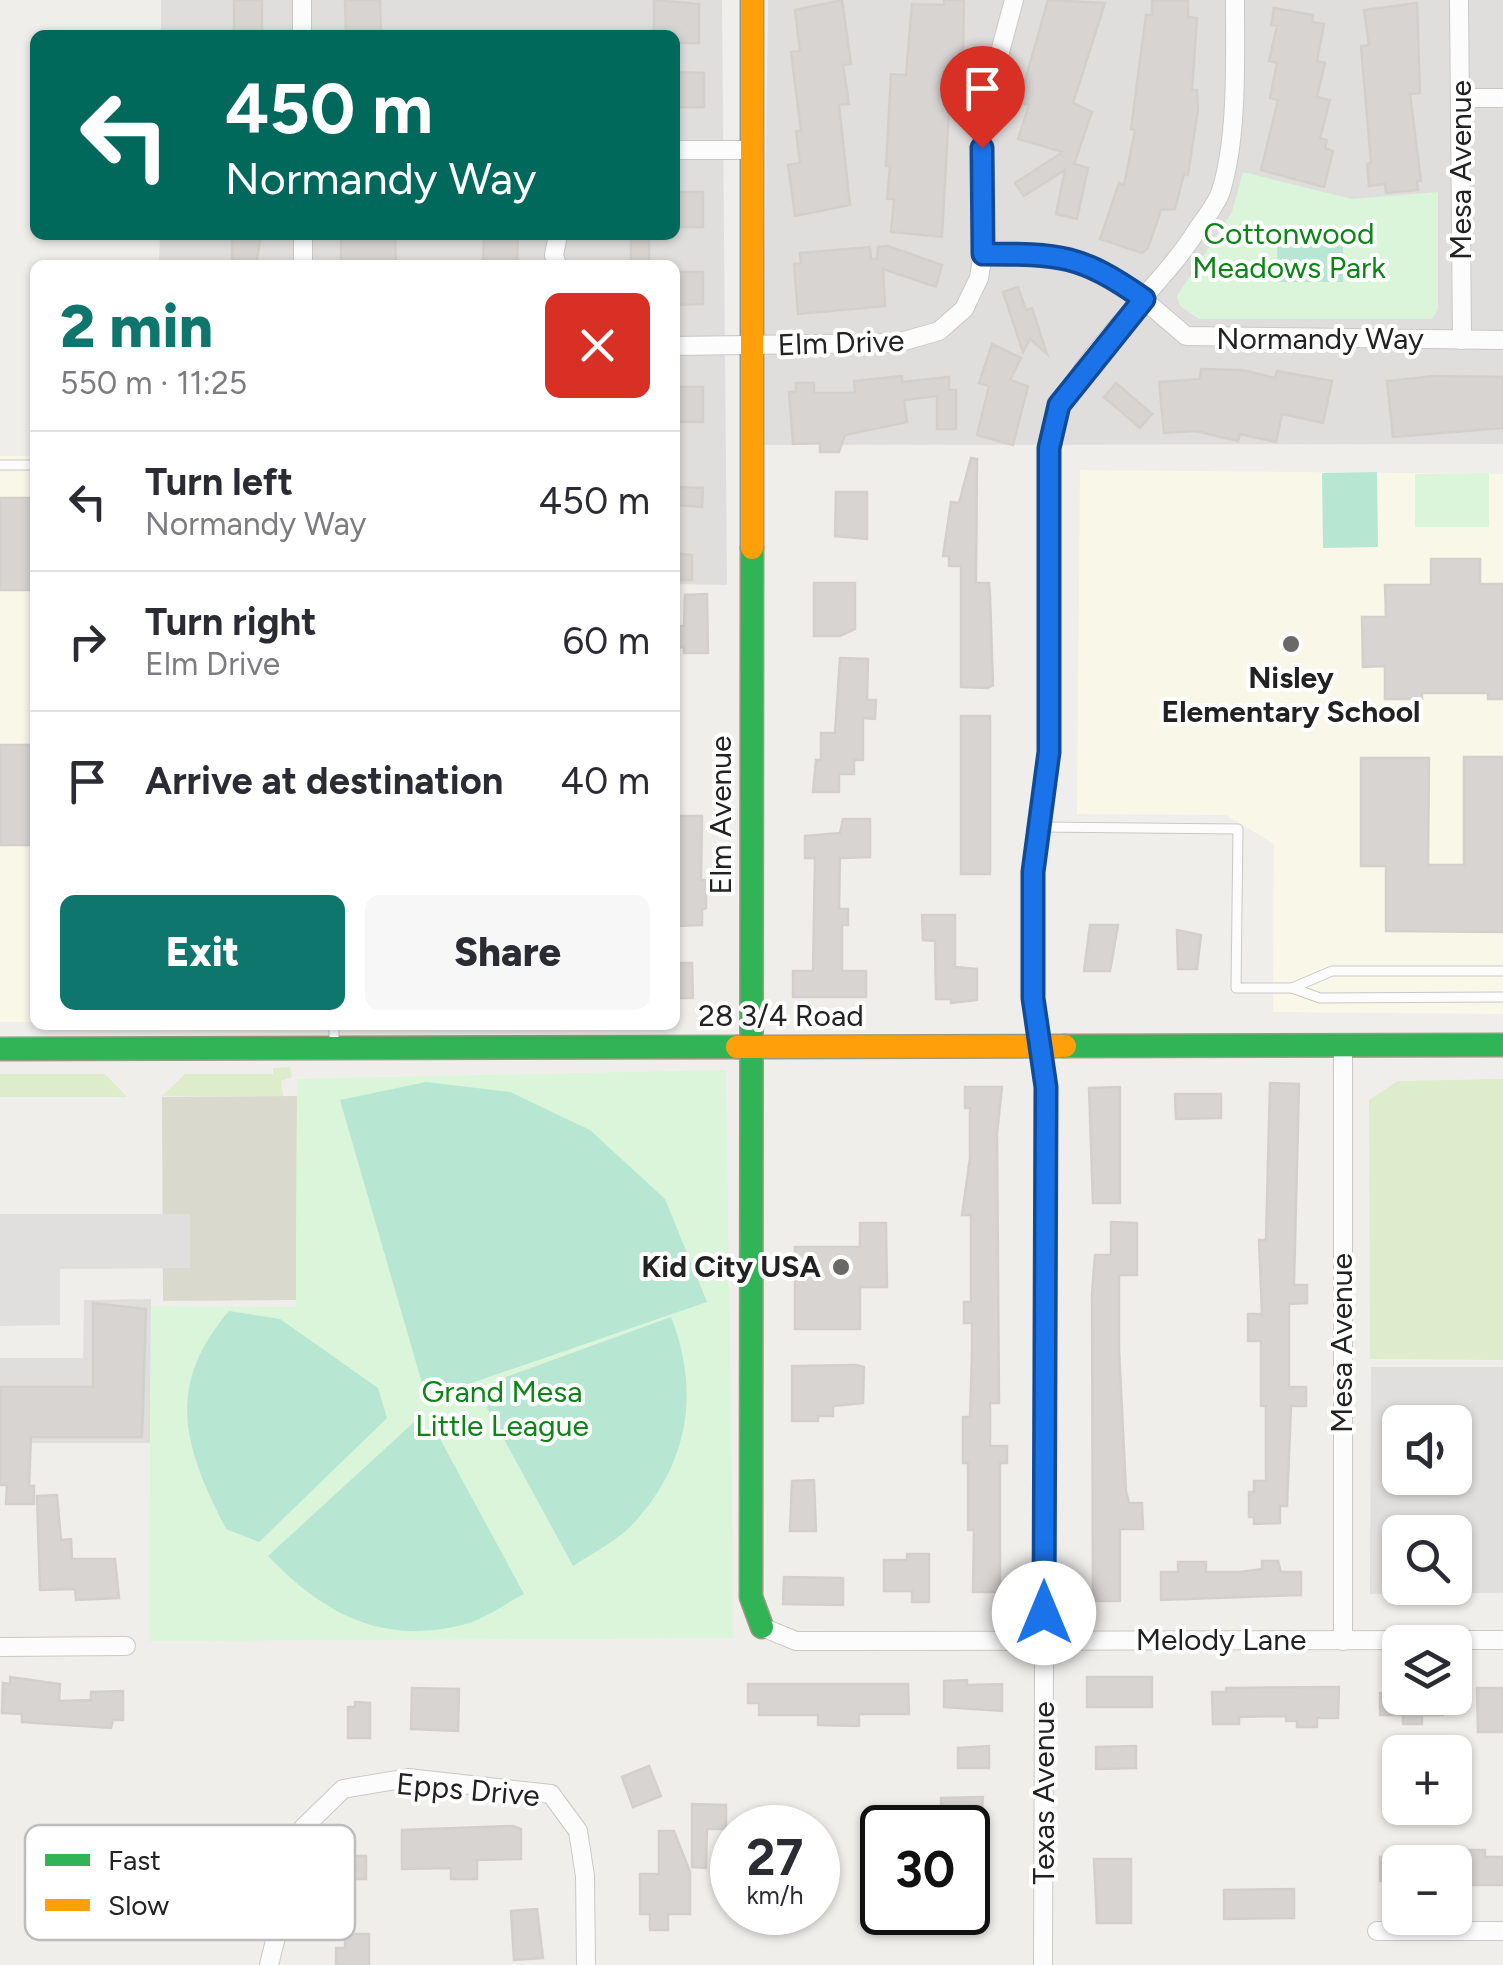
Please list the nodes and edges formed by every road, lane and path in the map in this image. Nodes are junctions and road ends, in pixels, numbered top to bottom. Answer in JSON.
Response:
{"nodes":[{"id":1,"x":302,"y":0,"type":"edge"},
{"id":2,"x":752,"y":0,"type":"edge"},
{"id":3,"x":1014,"y":0,"type":"edge"},
{"id":4,"x":1235,"y":0,"type":"edge"},
{"id":5,"x":1459,"y":0,"type":"edge"},
{"id":6,"x":302,"y":30,"type":"edge"},
{"id":7,"x":1460,"y":98,"type":"junction"},
{"id":8,"x":1503,"y":98,"type":"edge"},
{"id":9,"x":680,"y":150,"type":"edge"},
{"id":10,"x":752,"y":150,"type":"junction"},
{"id":11,"x":983,"y":254,"type":"junction"},
{"id":12,"x":1144,"y":299,"type":"junction"},
{"id":13,"x":1462,"y":340,"type":"junction"},
{"id":14,"x":1503,"y":340,"type":"edge"},
{"id":15,"x":680,"y":346,"type":"edge"},
{"id":16,"x":750,"y":347,"type":"junction"},
{"id":17,"x":30,"y":465,"type":"edge"},
{"id":18,"x":0,"y":466,"type":"edge"},
{"id":19,"x":1036,"y":827,"type":"junction"},
{"id":20,"x":1503,"y":972,"type":"edge"},
{"id":21,"x":1292,"y":988,"type":"junction"},
{"id":22,"x":1503,"y":997,"type":"edge"},
{"id":23,"x":334,"y":1036,"type":"edge"},
{"id":24,"x":1343,"y":1045,"type":"junction"},
{"id":25,"x":1503,"y":1045,"type":"edge"},
{"id":26,"x":752,"y":1046,"type":"junction"},
{"id":27,"x":1041,"y":1046,"type":"junction"},
{"id":28,"x":0,"y":1049,"type":"edge"},
{"id":29,"x":762,"y":1628,"type":"joint"},
{"id":30,"x":1044,"y":1640,"type":"junction"},
{"id":31,"x":1343,"y":1640,"type":"junction"},
{"id":32,"x":1503,"y":1640,"type":"edge"},
{"id":33,"x":0,"y":1646,"type":"edge"},
{"id":34,"x":126,"y":1646,"type":"dead end"},
{"id":35,"x":306,"y":1825,"type":"edge"},
{"id":36,"x":1378,"y":1931,"type":"dead end"},
{"id":37,"x":1503,"y":1931,"type":"edge"},
{"id":38,"x":276,"y":1940,"type":"edge"},
{"id":39,"x":270,"y":1965,"type":"edge"},
{"id":40,"x":586,"y":1965,"type":"edge"},
{"id":41,"x":1043,"y":1965,"type":"edge"}],
"edges":[{"from":1,"to":6,"type":"street"},
{"from":2,"to":10,"type":"street","name":"Elm Avenue"},
{"from":3,"to":11,"type":"street","name":"Elm Drive"},
{"from":4,"to":12,"type":"street","name":"Texas Avenue"},
{"from":5,"to":7,"type":"street","name":"Mesa Avenue"},
{"from":7,"to":8,"type":"street"},
{"from":7,"to":13,"type":"street","name":"Mesa Avenue"},
{"from":9,"to":10,"type":"street"},
{"from":10,"to":16,"type":"street","name":"Elm Avenue"},
{"from":11,"to":12,"type":"street","name":"Normandy Way"},
{"from":11,"to":16,"type":"street","name":"Elm Drive"},
{"from":12,"to":13,"type":"street","name":"Normandy Way"},
{"from":12,"to":19,"type":"street","name":"Texas Avenue"},
{"from":13,"to":14,"type":"street","name":"Normandy Way"},
{"from":15,"to":16,"type":"street","name":"Elm Drive"},
{"from":16,"to":26,"type":"street","name":"Elm Avenue"},
{"from":17,"to":18,"type":"lane"},
{"from":19,"to":21,"type":"lane"},
{"from":19,"to":27,"type":"street","name":"Texas Avenue"},
{"from":20,"to":21,"type":"lane"},
{"from":21,"to":22,"type":"lane"},
{"from":23,"to":26,"type":"street","name":"28 3/4 Road"},
{"from":23,"to":28,"type":"street","name":"28 3/4 Road"},
{"from":24,"to":25,"type":"street","name":"28 3/4 Road"},
{"from":24,"to":27,"type":"street","name":"28 3/4 Road"},
{"from":24,"to":31,"type":"street","name":"Mesa Avenue"},
{"from":26,"to":27,"type":"street","name":"28 3/4 Road"},
{"from":26,"to":29,"type":"street","name":"Elm Avenue"},
{"from":27,"to":30,"type":"street","name":"Texas Avenue"},
{"from":29,"to":30,"type":"street","name":"Melody Lane"},
{"from":30,"to":31,"type":"street","name":"Melody Lane"},
{"from":30,"to":41,"type":"street","name":"Texas Avenue"},
{"from":31,"to":32,"type":"street","name":"Melody Lane"},
{"from":33,"to":34,"type":"street"},
{"from":35,"to":40,"type":"street","name":"Epps Drive"},
{"from":36,"to":37,"type":"street"},
{"from":38,"to":39,"type":"street","name":"Epps Drive"}]}
